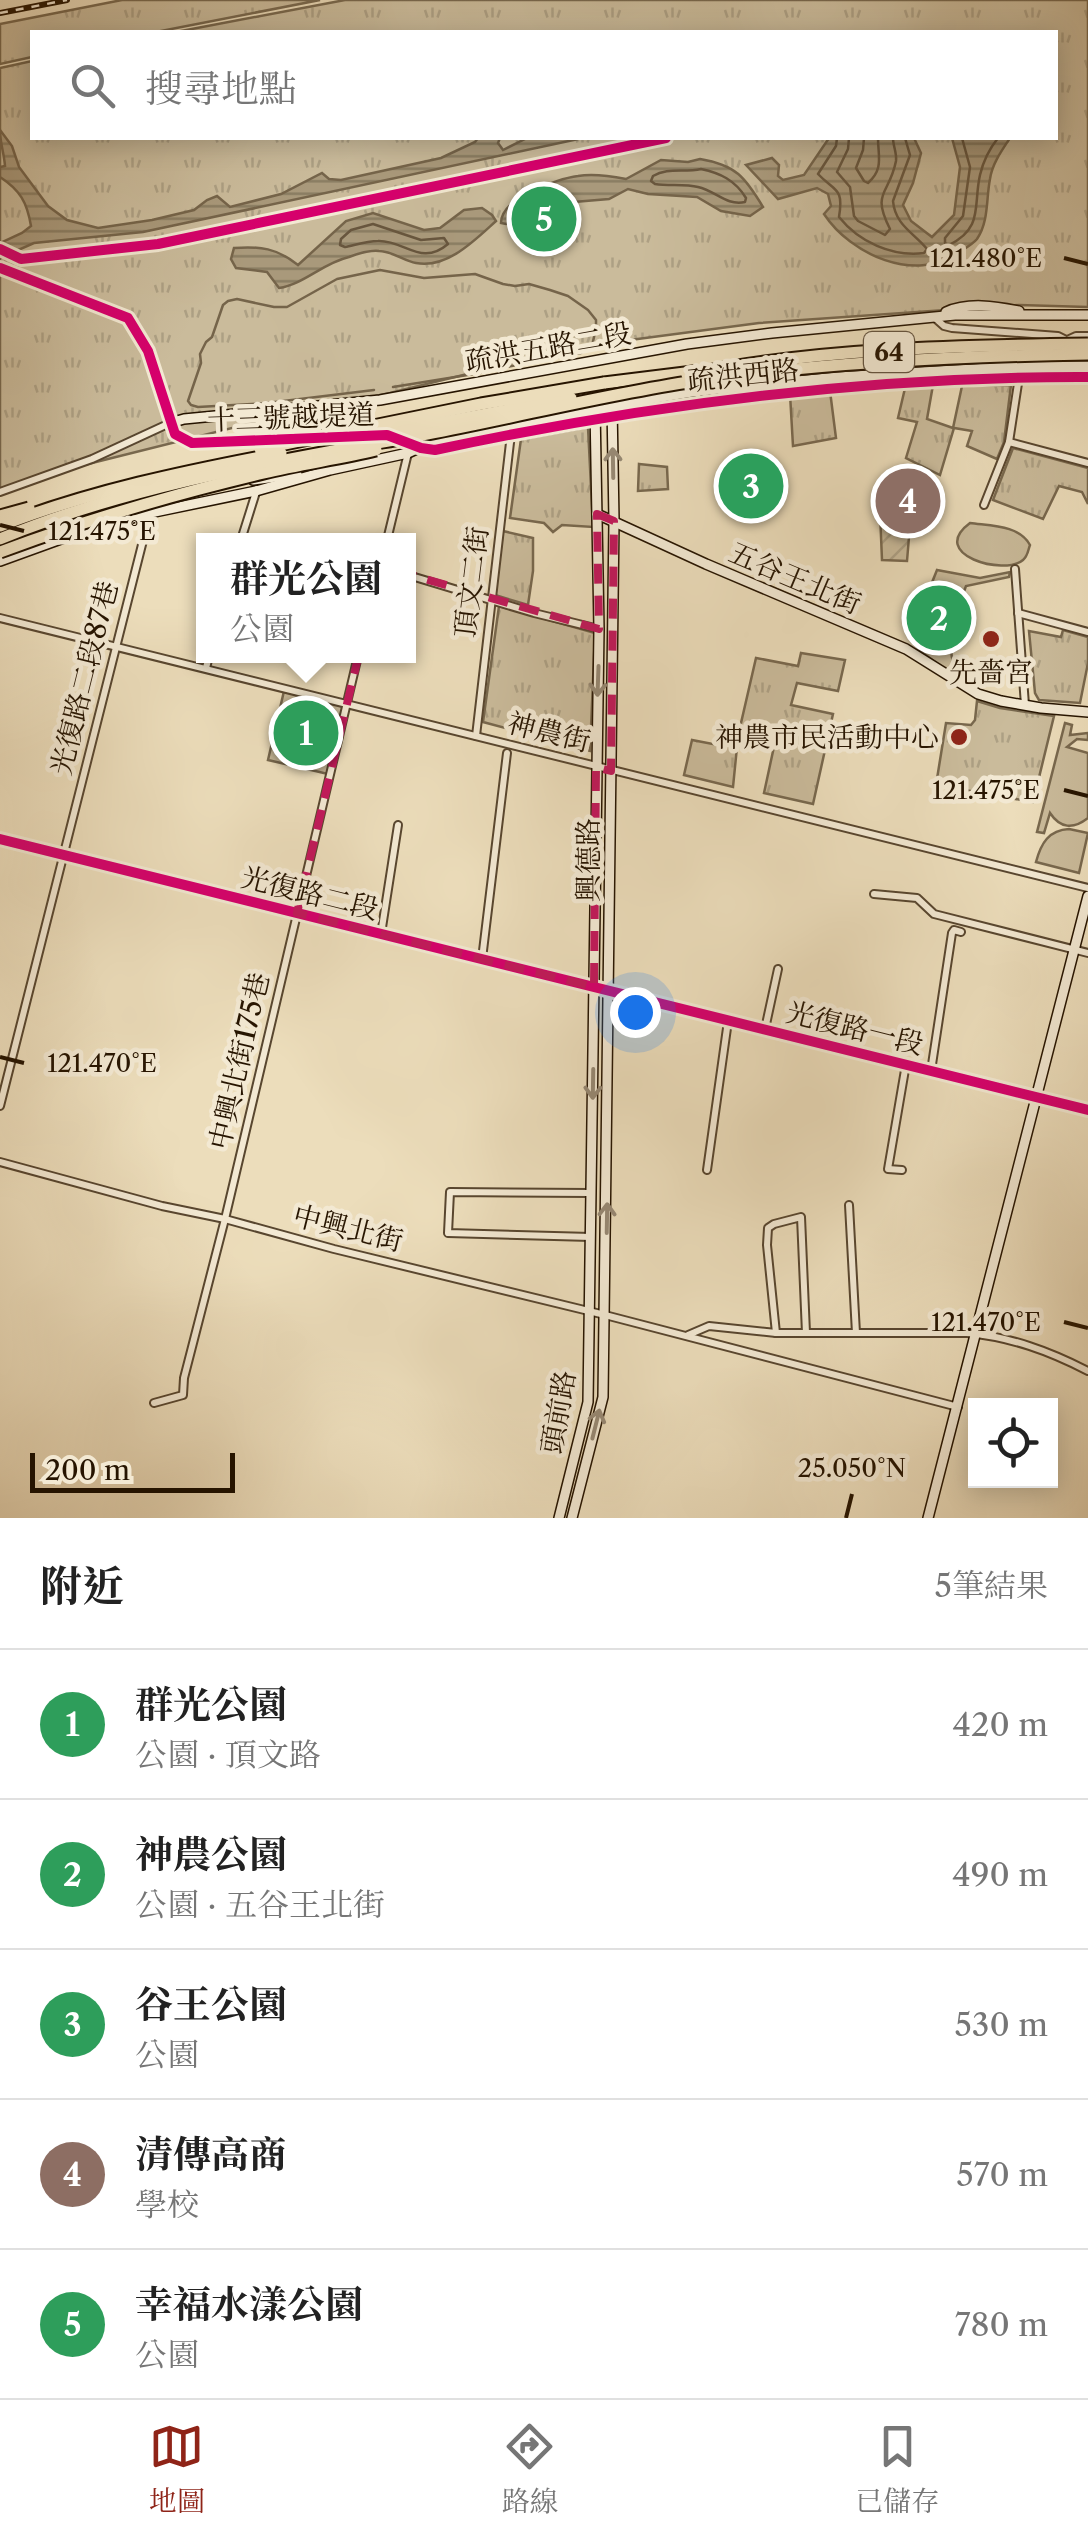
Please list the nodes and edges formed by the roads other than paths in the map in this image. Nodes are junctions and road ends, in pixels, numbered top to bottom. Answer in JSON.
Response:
{"nodes":[{"id":1,"x":0,"y":268,"type":"edge"},
{"id":2,"x":1088,"y":315,"type":"edge"},
{"id":3,"x":934,"y":317,"type":"junction"},
{"id":4,"x":1088,"y":336,"type":"edge"},
{"id":5,"x":1068,"y":340,"type":"junction"},
{"id":6,"x":1088,"y":350,"type":"edge"},
{"id":7,"x":1088,"y":366,"type":"edge"},
{"id":8,"x":707,"y":371,"type":"junction"},
{"id":9,"x":935,"y":375,"type":"junction"},
{"id":10,"x":1019,"y":376,"type":"junction"},
{"id":11,"x":1088,"y":377,"type":"edge"},
{"id":12,"x":612,"y":410,"type":"junction"},
{"id":13,"x":596,"y":413,"type":"junction"},
{"id":14,"x":170,"y":424,"type":"junction"},
{"id":15,"x":511,"y":434,"type":"junction"},
{"id":16,"x":1009,"y":442,"type":"junction"},
{"id":17,"x":420,"y":448,"type":"junction"},
{"id":18,"x":408,"y":454,"type":"junction"},
{"id":19,"x":1088,"y":463,"type":"edge"},
{"id":20,"x":177,"y":467,"type":"junction"},
{"id":21,"x":258,"y":485,"type":"junction"},
{"id":22,"x":0,"y":492,"type":"edge"},
{"id":23,"x":984,"y":506,"type":"dead end"},
{"id":24,"x":150,"y":513,"type":"junction"},
{"id":25,"x":598,"y":514,"type":"junction"},
{"id":26,"x":0,"y":516,"type":"edge"},
{"id":27,"x":614,"y":521,"type":"junction"},
{"id":28,"x":0,"y":528,"type":"edge"},
{"id":29,"x":243,"y":533,"type":"edge"},
{"id":30,"x":389,"y":533,"type":"edge"},
{"id":31,"x":0,"y":546,"type":"edge"},
{"id":32,"x":0,"y":560,"type":"edge"},
{"id":33,"x":1015,"y":569,"type":"dead end"},
{"id":34,"x":416,"y":577,"type":"edge"},
{"id":35,"x":491,"y":599,"type":"junction"},
{"id":36,"x":1018,"y":613,"type":"junction"},
{"id":37,"x":0,"y":619,"type":"edge"},
{"id":38,"x":599,"y":629,"type":"junction"},
{"id":39,"x":1088,"y":632,"type":"edge"},
{"id":40,"x":115,"y":647,"type":"junction"},
{"id":41,"x":207,"y":663,"type":"edge"},
{"id":42,"x":356,"y":663,"type":"edge"},
{"id":43,"x":206,"y":668,"type":"junction"},
{"id":44,"x":346,"y":704,"type":"junction"},
{"id":45,"x":1025,"y":705,"type":"junction"},
{"id":46,"x":1088,"y":712,"type":"edge"},
{"id":47,"x":476,"y":736,"type":"junction"},
{"id":48,"x":507,"y":752,"type":"dead end"},
{"id":49,"x":596,"y":767,"type":"junction"},
{"id":50,"x":612,"y":771,"type":"junction"},
{"id":51,"x":398,"y":825,"type":"dead end"},
{"id":52,"x":0,"y":839,"type":"edge"},
{"id":53,"x":62,"y":854,"type":"junction"},
{"id":54,"x":1088,"y":888,"type":"edge"},
{"id":55,"x":874,"y":894,"type":"dead end"},
{"id":56,"x":1088,"y":896,"type":"edge"},
{"id":57,"x":297,"y":913,"type":"junction"},
{"id":58,"x":961,"y":932,"type":"dead end"},
{"id":59,"x":381,"y":934,"type":"junction"},
{"id":60,"x":1074,"y":950,"type":"junction"},
{"id":61,"x":1088,"y":954,"type":"edge"},
{"id":62,"x":482,"y":959,"type":"junction"},
{"id":63,"x":778,"y":969,"type":"dead end"},
{"id":64,"x":594,"y":987,"type":"junction"},
{"id":65,"x":610,"y":990,"type":"junction"},
{"id":66,"x":729,"y":1020,"type":"junction"},
{"id":67,"x":765,"y":1028,"type":"junction"},
{"id":68,"x":906,"y":1064,"type":"junction"},
{"id":69,"x":931,"y":1071,"type":"junction"},
{"id":70,"x":1036,"y":1097,"type":"junction"},
{"id":71,"x":0,"y":1106,"type":"edge"},
{"id":72,"x":1088,"y":1110,"type":"edge"},
{"id":73,"x":0,"y":1162,"type":"edge"},
{"id":74,"x":708,"y":1170,"type":"dead end"},
{"id":75,"x":902,"y":1170,"type":"dead end"},
{"id":76,"x":592,"y":1192,"type":"junction"},
{"id":77,"x":849,"y":1205,"type":"dead end"},
{"id":78,"x":225,"y":1219,"type":"junction"},
{"id":79,"x":592,"y":1237,"type":"junction"},
{"id":80,"x":590,"y":1312,"type":"junction"},
{"id":81,"x":606,"y":1316,"type":"junction"},
{"id":82,"x":806,"y":1332,"type":"junction"},
{"id":83,"x":776,"y":1333,"type":"junction"},
{"id":84,"x":856,"y":1333,"type":"junction"},
{"id":85,"x":977,"y":1334,"type":"junction"},
{"id":86,"x":686,"y":1336,"type":"junction"},
{"id":87,"x":1088,"y":1370,"type":"edge"},
{"id":88,"x":154,"y":1403,"type":"dead end"},
{"id":89,"x":958,"y":1408,"type":"junction"},
{"id":90,"x":558,"y":1518,"type":"edge"},
{"id":91,"x":572,"y":1518,"type":"edge"},
{"id":92,"x":928,"y":1518,"type":"edge"}],
"edges":[{"from":1,"to":14,"type":"street"},
{"from":2,"to":3,"type":"street","name":"疏洪五路二段"},
{"from":3,"to":5,"type":"street"},
{"from":3,"to":14,"type":"street","name":"疏洪五路二段"},
{"from":4,"to":5,"type":"street"},
{"from":5,"to":6,"type":"street"},
{"from":5,"to":9,"type":"street"},
{"from":6,"to":8,"type":"highway","number":"64","bridge":true},
{"from":6,"to":31,"type":"highway","number":"64","bridge":true},
{"from":7,"to":9,"type":"street","name":"疏洪西路"},
{"from":8,"to":20,"type":"highway","bridge":true},
{"from":8,"to":28,"type":"highway","number":"64","bridge":true},
{"from":9,"to":10,"type":"street","name":"疏洪西路"},
{"from":9,"to":12,"type":"street","name":"疏洪西路"},
{"from":10,"to":11,"type":"street","name":"疏洪西路"},
{"from":10,"to":16,"type":"street"},
{"from":12,"to":13,"type":"street","name":"疏洪西路"},
{"from":27,"to":12,"type":"street","name":"興德路","one_way":true},
{"from":13,"to":15,"type":"street","name":"疏洪西路"},
{"from":13,"to":17,"type":"street","name":"疏洪西路"},
{"from":13,"to":25,"type":"street","name":"興德路"},
{"from":14,"to":17,"type":"street","name":"十三號越堤道"},
{"from":14,"to":22,"type":"street"},
{"from":15,"to":17,"type":"street","name":"疏洪西路"},
{"from":15,"to":35,"type":"street","name":"頂文二街"},
{"from":16,"to":19,"type":"street"},
{"from":16,"to":23,"type":"street"},
{"from":17,"to":18,"type":"street","name":"疏洪西路"},
{"from":18,"to":21,"type":"street","name":"疏洪西路"},
{"from":18,"to":30,"type":"street"},
{"from":20,"to":26,"type":"highway","bridge":true},
{"from":20,"to":28,"type":"highway","bridge":true},
{"from":21,"to":24,"type":"street","name":"疏洪西路"},
{"from":21,"to":29,"type":"street"},
{"from":21,"to":31,"type":"street","name":"疏洪西路"},
{"from":24,"to":32,"type":"street","name":"疏洪西路"},
{"from":24,"to":40,"type":"street","name":"光復路二段87巷"},
{"from":25,"to":27,"type":"street","name":"五谷王北街"},
{"from":25,"to":38,"type":"street","name":"興德路"},
{"from":27,"to":45,"type":"street","name":"五谷王北街"},
{"from":27,"to":50,"type":"street","name":"興德路"},
{"from":33,"to":36,"type":"street"},
{"from":34,"to":35,"type":"street"},
{"from":35,"to":38,"type":"street"},
{"from":35,"to":47,"type":"street","name":"頂文二街"},
{"from":36,"to":39,"type":"street"},
{"from":36,"to":45,"type":"street"},
{"from":37,"to":40,"type":"street","name":"神農街"},
{"from":38,"to":49,"type":"street","name":"興德路","one_way":true},
{"from":40,"to":43,"type":"street","name":"神農街"},
{"from":40,"to":53,"type":"street","name":"光復路二段87巷"},
{"from":41,"to":43,"type":"street"},
{"from":42,"to":44,"type":"street","name":"中興北街175巷"},
{"from":43,"to":44,"type":"street","name":"神農街"},
{"from":44,"to":47,"type":"street","name":"神農街"},
{"from":44,"to":57,"type":"street","name":"中興北街175巷"},
{"from":45,"to":46,"type":"street","name":"五谷王北街"},
{"from":47,"to":49,"type":"street","name":"神農街"},
{"from":48,"to":62,"type":"street"},
{"from":49,"to":50,"type":"street","name":"神農街"},
{"from":49,"to":64,"type":"street","name":"興德路"},
{"from":50,"to":54,"type":"street","name":"神農街"},
{"from":50,"to":65,"type":"street","name":"興德路"},
{"from":51,"to":59,"type":"street"},
{"from":52,"to":53,"type":"street","name":"光復路二段"},
{"from":53,"to":57,"type":"street","name":"光復路二段"},
{"from":53,"to":71,"type":"street","name":"光復路二段87巷"},
{"from":55,"to":60,"type":"street"},
{"from":56,"to":60,"type":"street"},
{"from":57,"to":59,"type":"street","name":"光復路二段"},
{"from":57,"to":78,"type":"street","name":"中興北街175巷"},
{"from":58,"to":69,"type":"street"},
{"from":59,"to":62,"type":"street","name":"光復路二段"},
{"from":60,"to":61,"type":"street"},
{"from":60,"to":70,"type":"street"},
{"from":62,"to":64,"type":"street","name":"光復路二段"},
{"from":63,"to":67,"type":"street"},
{"from":64,"to":65,"type":"street","name":"光復路二段"},
{"from":64,"to":76,"type":"street","name":"興德路","one_way":true},
{"from":65,"to":66,"type":"street","name":"光復路一段"},
{"from":81,"to":65,"type":"street","name":"興德路","one_way":true},
{"from":66,"to":67,"type":"street","name":"光復路一段"},
{"from":66,"to":74,"type":"street"},
{"from":67,"to":68,"type":"street","name":"光復路一段"},
{"from":68,"to":69,"type":"street","name":"光復路一段"},
{"from":68,"to":75,"type":"street"},
{"from":69,"to":70,"type":"street","name":"光復路一段"},
{"from":70,"to":72,"type":"street","name":"光復路一段"},
{"from":70,"to":85,"type":"street"},
{"from":73,"to":78,"type":"street","name":"中興北街"},
{"from":76,"to":79,"type":"street","name":"興德路"},
{"from":76,"to":79,"type":"street"},
{"from":77,"to":84,"type":"street"},
{"from":78,"to":80,"type":"street","name":"中興北街"},
{"from":78,"to":88,"type":"street","name":"中興北街175巷"},
{"from":79,"to":80,"type":"street","name":"興德路"},
{"from":80,"to":81,"type":"street","name":"中興北街"},
{"from":80,"to":90,"type":"street","name":"頭前路"},
{"from":81,"to":86,"type":"street","name":"中興北街"},
{"from":91,"to":81,"type":"street","name":"頭前路","one_way":true},
{"from":82,"to":83,"type":"street","name":"中興北街"},
{"from":82,"to":83,"type":"street"},
{"from":82,"to":84,"type":"street","name":"中興北街"},
{"from":83,"to":86,"type":"street","name":"中興北街"},
{"from":84,"to":85,"type":"street","name":"中興北街"},
{"from":85,"to":87,"type":"street","name":"中興北街"},
{"from":85,"to":89,"type":"street"},
{"from":86,"to":89,"type":"street","name":"中興北街"},
{"from":89,"to":92,"type":"street"}]}
